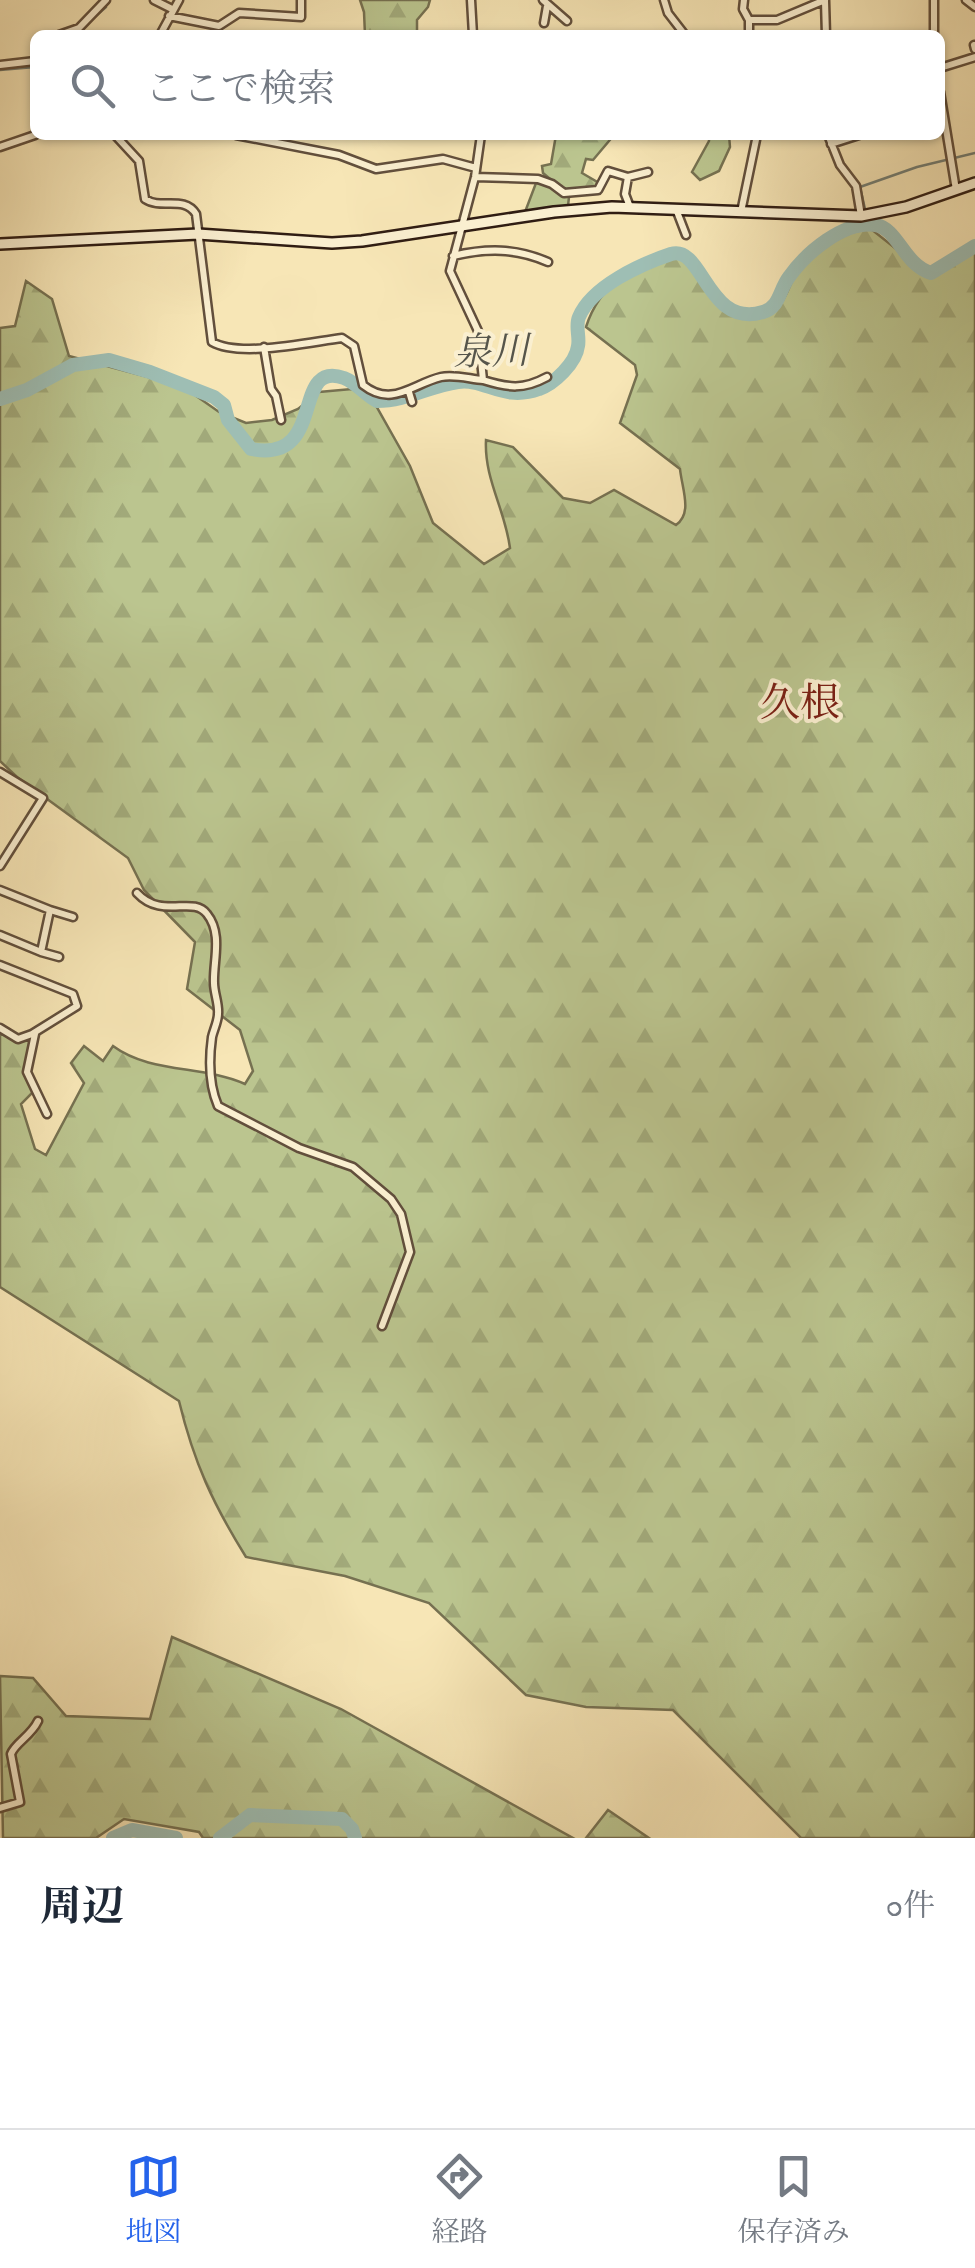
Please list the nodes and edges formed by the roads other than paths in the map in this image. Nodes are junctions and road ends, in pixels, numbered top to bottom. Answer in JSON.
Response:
{"nodes":[{"id":1,"x":106,"y":0,"type":"edge"},
{"id":2,"x":154,"y":0,"type":"edge"},
{"id":3,"x":179,"y":0,"type":"edge"},
{"id":4,"x":301,"y":0,"type":"edge"},
{"id":5,"x":472,"y":0,"type":"edge"},
{"id":6,"x":664,"y":0,"type":"edge"},
{"id":7,"x":744,"y":0,"type":"edge"},
{"id":8,"x":825,"y":0,"type":"edge"},
{"id":9,"x":934,"y":0,"type":"edge"},
{"id":10,"x":966,"y":0,"type":"edge"},
{"id":11,"x":545,"y":2,"type":"edge"},
{"id":12,"x":975,"y":7,"type":"edge"},
{"id":13,"x":170,"y":12,"type":"junction"},
{"id":14,"x":750,"y":20,"type":"junction"},
{"id":15,"x":566,"y":21,"type":"dead end"},
{"id":16,"x":544,"y":23,"type":"dead end"},
{"id":17,"x":73,"y":30,"type":"edge"},
{"id":18,"x":162,"y":30,"type":"edge"},
{"id":19,"x":473,"y":30,"type":"edge"},
{"id":20,"x":681,"y":30,"type":"edge"},
{"id":21,"x":749,"y":30,"type":"edge"},
{"id":22,"x":826,"y":30,"type":"edge"},
{"id":23,"x":934,"y":30,"type":"edge"},
{"id":24,"x":975,"y":57,"type":"edge"},
{"id":25,"x":30,"y":62,"type":"edge"},
{"id":26,"x":0,"y":66,"type":"edge"},
{"id":27,"x":945,"y":66,"type":"edge"},
{"id":28,"x":945,"y":123,"type":"edge"},
{"id":29,"x":30,"y":137,"type":"edge"},
{"id":30,"x":120,"y":140,"type":"edge"},
{"id":31,"x":262,"y":140,"type":"edge"},
{"id":32,"x":480,"y":140,"type":"edge"},
{"id":33,"x":756,"y":140,"type":"edge"},
{"id":34,"x":830,"y":140,"type":"edge"},
{"id":35,"x":844,"y":140,"type":"edge"},
{"id":36,"x":831,"y":144,"type":"junction"},
{"id":37,"x":0,"y":147,"type":"edge"},
{"id":38,"x":535,"y":166,"type":"dead end"},
{"id":39,"x":475,"y":172,"type":"junction"},
{"id":40,"x":648,"y":172,"type":"dead end"},
{"id":41,"x":628,"y":177,"type":"junction"},
{"id":42,"x":534,"y":180,"type":"junction"},
{"id":43,"x":975,"y":183,"type":"edge"},
{"id":44,"x":956,"y":190,"type":"junction"},
{"id":45,"x":630,"y":207,"type":"junction"},
{"id":46,"x":676,"y":209,"type":"junction"},
{"id":47,"x":741,"y":213,"type":"junction"},
{"id":48,"x":861,"y":216,"type":"junction"},
{"id":49,"x":461,"y":226,"type":"junction"},
{"id":50,"x":198,"y":234,"type":"junction"},
{"id":51,"x":686,"y":235,"type":"dead end"},
{"id":52,"x":0,"y":244,"type":"edge"},
{"id":53,"x":452,"y":256,"type":"junction"},
{"id":54,"x":548,"y":262,"type":"dead end"},
{"id":55,"x":264,"y":347,"type":"junction"},
{"id":56,"x":547,"y":377,"type":"dead end"},
{"id":57,"x":483,"y":380,"type":"junction"},
{"id":58,"x":409,"y":392,"type":"junction"},
{"id":59,"x":412,"y":402,"type":"dead end"},
{"id":60,"x":281,"y":420,"type":"dead end"},
{"id":61,"x":0,"y":772,"type":"edge"},
{"id":62,"x":0,"y":866,"type":"edge"},
{"id":63,"x":0,"y":890,"type":"edge"},
{"id":64,"x":137,"y":893,"type":"dead end"},
{"id":65,"x":50,"y":910,"type":"junction"},
{"id":66,"x":73,"y":917,"type":"dead end"},
{"id":67,"x":0,"y":935,"type":"edge"},
{"id":68,"x":41,"y":952,"type":"junction"},
{"id":69,"x":58,"y":957,"type":"dead end"},
{"id":70,"x":0,"y":965,"type":"edge"},
{"id":71,"x":0,"y":1028,"type":"edge"},
{"id":72,"x":35,"y":1032,"type":"junction"},
{"id":73,"x":47,"y":1114,"type":"dead end"},
{"id":74,"x":382,"y":1326,"type":"dead end"},
{"id":75,"x":38,"y":1721,"type":"dead end"},
{"id":76,"x":0,"y":1808,"type":"edge"}],
"edges":[{"from":1,"to":17,"type":"street"},
{"from":2,"to":13,"type":"street"},
{"from":3,"to":13,"type":"street"},
{"from":4,"to":13,"type":"street"},
{"from":5,"to":19,"type":"street"},
{"from":6,"to":20,"type":"street"},
{"from":7,"to":14,"type":"street"},
{"from":8,"to":14,"type":"street"},
{"from":8,"to":22,"type":"street"},
{"from":9,"to":23,"type":"street"},
{"from":10,"to":12,"type":"street"},
{"from":11,"to":15,"type":"street"},
{"from":11,"to":16,"type":"street"},
{"from":13,"to":18,"type":"street"},
{"from":14,"to":21,"type":"street"},
{"from":24,"to":27,"type":"street"},
{"from":25,"to":26,"type":"street"},
{"from":28,"to":44,"type":"street"},
{"from":29,"to":37,"type":"street"},
{"from":30,"to":50,"type":"street"},
{"from":31,"to":39,"type":"street"},
{"from":32,"to":39,"type":"street"},
{"from":33,"to":47,"type":"street"},
{"from":34,"to":36,"type":"street"},
{"from":35,"to":36,"type":"street"},
{"from":36,"to":48,"type":"street"},
{"from":38,"to":42,"type":"street"},
{"from":39,"to":42,"type":"street"},
{"from":39,"to":49,"type":"street"},
{"from":40,"to":41,"type":"street"},
{"from":41,"to":42,"type":"street"},
{"from":41,"to":45,"type":"street"},
{"from":43,"to":44,"type":"street"},
{"from":44,"to":48,"type":"street"},
{"from":45,"to":46,"type":"street"},
{"from":45,"to":49,"type":"street"},
{"from":46,"to":47,"type":"street"},
{"from":46,"to":51,"type":"street"},
{"from":47,"to":48,"type":"street"},
{"from":49,"to":50,"type":"street"},
{"from":49,"to":53,"type":"street"},
{"from":50,"to":52,"type":"street"},
{"from":50,"to":55,"type":"street"},
{"from":53,"to":54,"type":"street"},
{"from":53,"to":57,"type":"street"},
{"from":55,"to":58,"type":"street"},
{"from":55,"to":60,"type":"street"},
{"from":56,"to":57,"type":"street"},
{"from":57,"to":58,"type":"street"},
{"from":58,"to":59,"type":"street"},
{"from":61,"to":62,"type":"street"},
{"from":63,"to":65,"type":"street"},
{"from":64,"to":74,"type":"street"},
{"from":65,"to":66,"type":"street"},
{"from":65,"to":68,"type":"street"},
{"from":67,"to":68,"type":"street"},
{"from":68,"to":69,"type":"street"},
{"from":70,"to":72,"type":"street"},
{"from":71,"to":72,"type":"street"},
{"from":72,"to":73,"type":"street"},
{"from":75,"to":76,"type":"street"}]}
